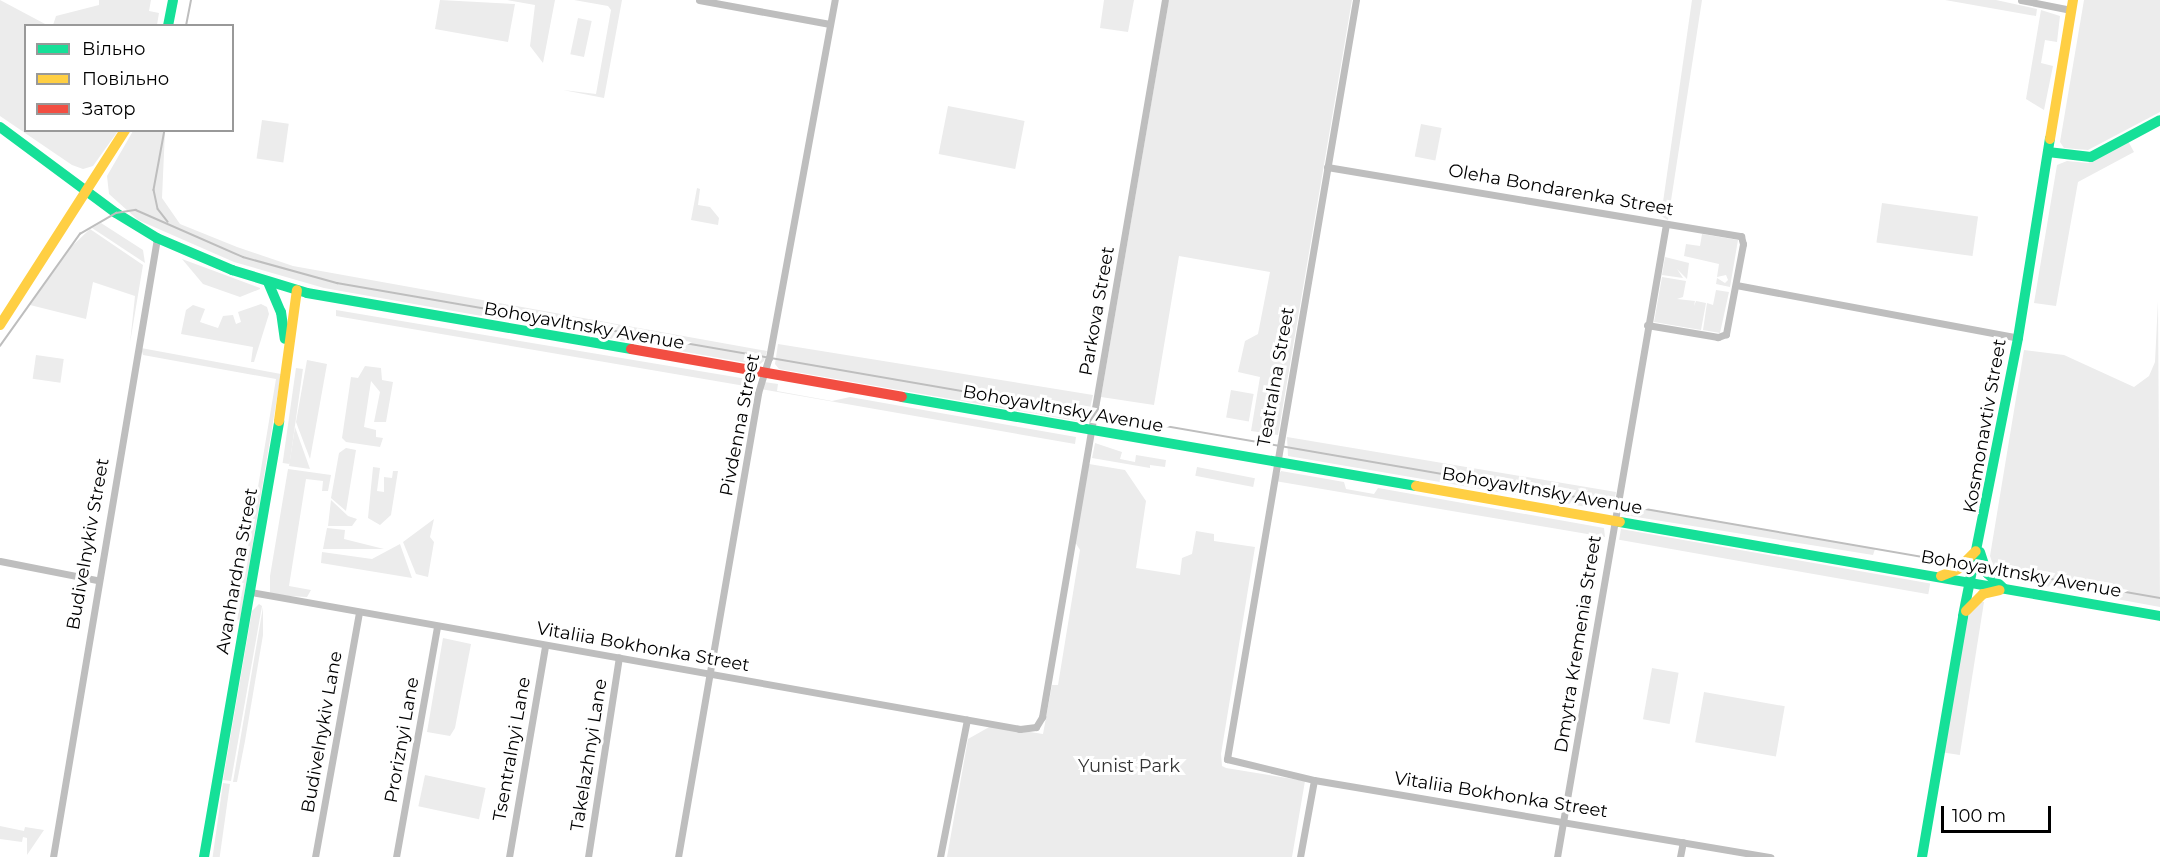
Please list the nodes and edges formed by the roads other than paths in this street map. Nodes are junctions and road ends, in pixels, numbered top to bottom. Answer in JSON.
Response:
{"nodes":[{"id":1,"x":173,"y":0,"type":"edge"},
{"id":2,"x":699,"y":0,"type":"edge"},
{"id":3,"x":835,"y":0,"type":"edge"},
{"id":4,"x":1165,"y":0,"type":"edge"},
{"id":5,"x":1356,"y":0,"type":"edge"},
{"id":6,"x":2022,"y":0,"type":"edge"},
{"id":7,"x":2072,"y":5,"type":"edge"},
{"id":8,"x":168,"y":24,"type":"edge"},
{"id":9,"x":830,"y":24,"type":"junction"},
{"id":10,"x":2160,"y":120,"type":"edge"},
{"id":11,"x":0,"y":127,"type":"edge"},
{"id":12,"x":124,"y":132,"type":"edge"},
{"id":13,"x":2048,"y":152,"type":"junction"},
{"id":14,"x":1327,"y":167,"type":"junction"},
{"id":15,"x":88,"y":191,"type":"junction"},
{"id":16,"x":1666,"y":224,"type":"junction"},
{"id":17,"x":157,"y":238,"type":"junction"},
{"id":18,"x":268,"y":282,"type":"junction"},
{"id":19,"x":1736,"y":285,"type":"junction"},
{"id":20,"x":297,"y":290,"type":"junction"},
{"id":21,"x":1,"y":321,"type":"edge"},
{"id":22,"x":1647,"y":324,"type":"junction"},
{"id":23,"x":2018,"y":338,"type":"junction"},
{"id":24,"x":287,"y":348,"type":"junction"},
{"id":25,"x":764,"y":374,"type":"junction"},
{"id":26,"x":1090,"y":430,"type":"junction"},
{"id":27,"x":1276,"y":462,"type":"junction"},
{"id":28,"x":1614,"y":520,"type":"junction"},
{"id":29,"x":1979,"y":546,"type":"junction"},
{"id":30,"x":0,"y":561,"type":"edge"},
{"id":31,"x":1941,"y":576,"type":"junction"},
{"id":32,"x":97,"y":580,"type":"junction"},
{"id":33,"x":1971,"y":582,"type":"junction"},
{"id":34,"x":2006,"y":590,"type":"junction"},
{"id":35,"x":250,"y":592,"type":"junction"},
{"id":36,"x":359,"y":612,"type":"junction"},
{"id":37,"x":1963,"y":616,"type":"junction"},
{"id":38,"x":2160,"y":616,"type":"edge"},
{"id":39,"x":437,"y":627,"type":"junction"},
{"id":40,"x":545,"y":646,"type":"junction"},
{"id":41,"x":619,"y":657,"type":"junction"},
{"id":42,"x":708,"y":673,"type":"junction"},
{"id":43,"x":967,"y":720,"type":"junction"},
{"id":44,"x":1032,"y":729,"type":"joint"},
{"id":45,"x":1227,"y":759,"type":"joint"},
{"id":46,"x":1314,"y":780,"type":"junction"},
{"id":47,"x":1563,"y":820,"type":"junction"},
{"id":48,"x":1683,"y":842,"type":"junction"},
{"id":49,"x":53,"y":857,"type":"edge"},
{"id":50,"x":204,"y":857,"type":"edge"},
{"id":51,"x":315,"y":857,"type":"edge"},
{"id":52,"x":396,"y":857,"type":"edge"},
{"id":53,"x":509,"y":857,"type":"edge"},
{"id":54,"x":588,"y":857,"type":"edge"},
{"id":55,"x":678,"y":857,"type":"edge"},
{"id":56,"x":940,"y":857,"type":"edge"},
{"id":57,"x":1300,"y":857,"type":"edge"},
{"id":58,"x":1557,"y":857,"type":"edge"},
{"id":59,"x":1680,"y":857,"type":"edge"},
{"id":60,"x":1771,"y":857,"type":"edge"},
{"id":61,"x":1923,"y":857,"type":"edge"}],
"edges":[{"from":1,"to":8,"type":"main road"},
{"from":2,"to":9,"type":"street"},
{"from":3,"to":9,"type":"street","name":"Pivdenna Street"},
{"from":4,"to":26,"type":"street","name":"Parkova Street"},
{"from":5,"to":14,"type":"street","name":"Teatralna Street"},
{"from":6,"to":7,"type":"street"},
{"from":7,"to":13,"type":"main road","name":"Kosmonavtiv Street"},
{"from":9,"to":25,"type":"street","name":"Pivdenna Street"},
{"from":10,"to":13,"type":"main road"},
{"from":11,"to":15,"type":"main road","name":"Bohoyavltnsky Avenue"},
{"from":12,"to":15,"type":"main road"},
{"from":13,"to":23,"type":"main road","name":"Kosmonavtiv Street"},
{"from":14,"to":16,"type":"street","name":"Oleha Bondarenka Street"},
{"from":14,"to":27,"type":"street","name":"Teatralna Street"},
{"from":15,"to":17,"type":"main road","name":"Bohoyavltnsky Avenue"},
{"from":15,"to":21,"type":"main road"},
{"from":16,"to":19,"type":"street","name":"Oleha Bondarenka Street"},
{"from":16,"to":22,"type":"street","name":"Dmytra Kremenia Street"},
{"from":17,"to":18,"type":"main road","name":"Bohoyavltnsky Avenue"},
{"from":17,"to":32,"type":"street","name":"Budivelnykiv Street"},
{"from":18,"to":20,"type":"main road","name":"Bohoyavltnsky Avenue"},
{"from":18,"to":24,"type":"main road"},
{"from":19,"to":22,"type":"street","name":"Oleha Bondarenka Street"},
{"from":19,"to":23,"type":"street"},
{"from":20,"to":24,"type":"main road","name":"Avanhardna Street"},
{"from":20,"to":25,"type":"main road","name":"Bohoyavltnsky Avenue"},
{"from":22,"to":28,"type":"street","name":"Dmytra Kremenia Street"},
{"from":23,"to":29,"type":"main road","name":"Kosmonavtiv Street"},
{"from":24,"to":35,"type":"main road","name":"Avanhardna Street"},
{"from":25,"to":26,"type":"main road","name":"Bohoyavltnsky Avenue"},
{"from":25,"to":42,"type":"street","name":"Pivdenna Street"},
{"from":26,"to":27,"type":"main road","name":"Bohoyavltnsky Avenue"},
{"from":26,"to":44,"type":"street","name":"Parkova Street"},
{"from":27,"to":28,"type":"main road","name":"Bohoyavltnsky Avenue"},
{"from":27,"to":45,"type":"street","name":"Teatralna Street"},
{"from":28,"to":31,"type":"main road","name":"Bohoyavltnsky Avenue"},
{"from":28,"to":47,"type":"street","name":"Dmytra Kremenia Street"},
{"from":29,"to":31,"type":"main road"},
{"from":29,"to":33,"type":"main road","name":"Kosmonavtiv Street"},
{"from":29,"to":34,"type":"main road"},
{"from":30,"to":32,"type":"street"},
{"from":31,"to":33,"type":"main road","name":"Bohoyavltnsky Avenue"},
{"from":32,"to":49,"type":"street","name":"Budivelnykiv Street"},
{"from":33,"to":34,"type":"main road","name":"Bohoyavltnsky Avenue"},
{"from":33,"to":37,"type":"main road","name":"Kosmonavtiv Street"},
{"from":34,"to":37,"type":"main road"},
{"from":34,"to":38,"type":"main road","name":"Bohoyavltnsky Avenue"},
{"from":35,"to":36,"type":"street","name":"Vitaliia Bokhonka Street"},
{"from":35,"to":50,"type":"main road","name":"Avanhardna Street"},
{"from":36,"to":39,"type":"street","name":"Vitaliia Bokhonka Street"},
{"from":36,"to":51,"type":"street","name":"Budivelnykiv Lane"},
{"from":37,"to":61,"type":"main road","name":"Kosmonavtiv Street"},
{"from":39,"to":40,"type":"street","name":"Vitaliia Bokhonka Street"},
{"from":39,"to":52,"type":"street","name":"Proriznyi Lane"},
{"from":40,"to":41,"type":"street","name":"Vitaliia Bokhonka Street"},
{"from":40,"to":53,"type":"street","name":"Tsentralnyi Lane"},
{"from":41,"to":42,"type":"street","name":"Vitaliia Bokhonka Street"},
{"from":41,"to":54,"type":"street","name":"Takelazhnyi Lane"},
{"from":42,"to":43,"type":"street","name":"Vitaliia Bokhonka Street"},
{"from":42,"to":55,"type":"street","name":"Pivdenna Street"},
{"from":43,"to":44,"type":"street","name":"Vitaliia Bokhonka Street"},
{"from":43,"to":56,"type":"street"},
{"from":45,"to":46,"type":"street","name":"Vitaliia Bokhonka Street"},
{"from":46,"to":47,"type":"street","name":"Vitaliia Bokhonka Street"},
{"from":46,"to":57,"type":"street"},
{"from":47,"to":48,"type":"street","name":"Vitaliia Bokhonka Street"},
{"from":47,"to":58,"type":"street","name":"Dmytra Kremenia Street"},
{"from":48,"to":59,"type":"street"},
{"from":48,"to":60,"type":"street","name":"Vitaliia Bokhonka Street"}]}
